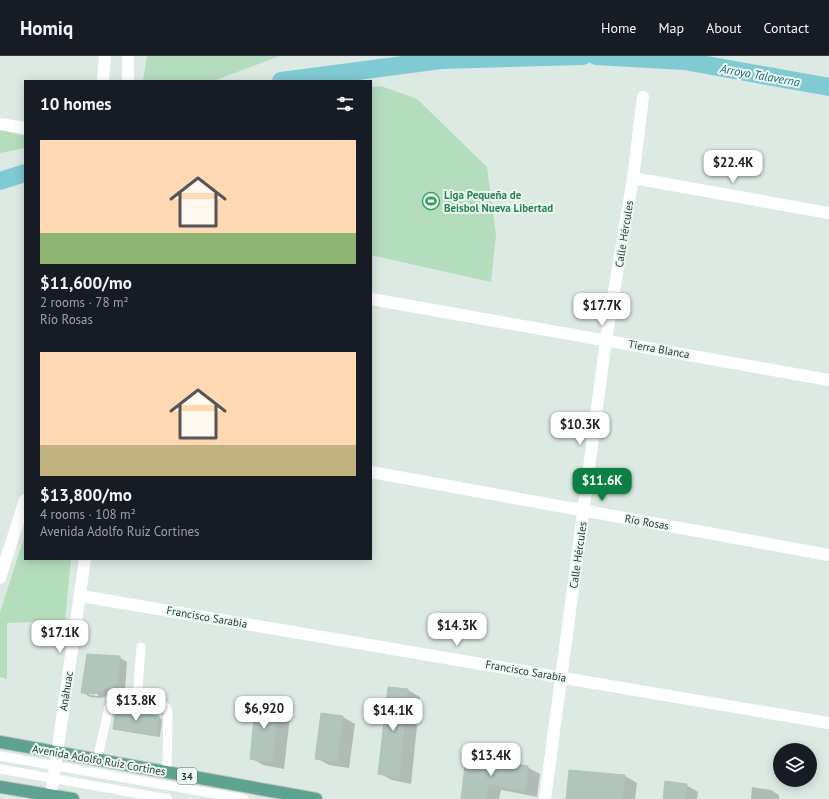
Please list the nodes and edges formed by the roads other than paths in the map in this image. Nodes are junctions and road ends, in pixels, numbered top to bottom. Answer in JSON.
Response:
{"nodes":[{"id":1,"x":105,"y":56,"type":"edge"},
{"id":2,"x":128,"y":56,"type":"edge"},
{"id":3,"x":103,"y":80,"type":"edge"},
{"id":4,"x":128,"y":80,"type":"edge"},
{"id":5,"x":643,"y":97,"type":"dead end"},
{"id":6,"x":0,"y":124,"type":"edge"},
{"id":7,"x":24,"y":128,"type":"edge"},
{"id":8,"x":633,"y":178,"type":"junction"},
{"id":9,"x":829,"y":213,"type":"edge"},
{"id":10,"x":372,"y":299,"type":"edge"},
{"id":11,"x":606,"y":340,"type":"junction"},
{"id":12,"x":829,"y":380,"type":"edge"},
{"id":13,"x":372,"y":472,"type":"edge"},
{"id":14,"x":24,"y":503,"type":"edge"},
{"id":15,"x":584,"y":511,"type":"junction"},
{"id":16,"x":829,"y":555,"type":"edge"},
{"id":17,"x":85,"y":560,"type":"edge"},
{"id":18,"x":0,"y":578,"type":"edge"},
{"id":19,"x":81,"y":596,"type":"junction"},
{"id":20,"x":141,"y":647,"type":"dead end"},
{"id":21,"x":561,"y":677,"type":"junction"},
{"id":22,"x":137,"y":701,"type":"junction"},
{"id":23,"x":829,"y":723,"type":"edge"},
{"id":24,"x":0,"y":742,"type":"edge"},
{"id":25,"x":57,"y":753,"type":"junction"},
{"id":26,"x":0,"y":756,"type":"edge"},
{"id":27,"x":97,"y":760,"type":"junction"},
{"id":28,"x":55,"y":766,"type":"junction"},
{"id":29,"x":0,"y":769,"type":"edge"},
{"id":30,"x":167,"y":772,"type":"junction"},
{"id":31,"x":53,"y":779,"type":"junction"},
{"id":32,"x":0,"y":786,"type":"edge"},
{"id":33,"x":51,"y":797,"type":"edge"},
{"id":34,"x":73,"y":799,"type":"edge"},
{"id":35,"x":168,"y":799,"type":"edge"},
{"id":36,"x":244,"y":799,"type":"edge"},
{"id":37,"x":316,"y":799,"type":"edge"},
{"id":38,"x":546,"y":799,"type":"edge"}],
"edges":[{"from":1,"to":3,"type":"street"},
{"from":2,"to":4,"type":"street"},
{"from":5,"to":8,"type":"street","name":"Calle Hércules"},
{"from":6,"to":7,"type":"street"},
{"from":8,"to":9,"type":"street"},
{"from":8,"to":11,"type":"street","name":"Calle Hércules"},
{"from":10,"to":11,"type":"street","name":"Tierra Blanca"},
{"from":11,"to":12,"type":"street","name":"Tierra Blanca"},
{"from":11,"to":15,"type":"street","name":"Calle Hércules"},
{"from":13,"to":15,"type":"street","name":"Río Rosas"},
{"from":14,"to":18,"type":"street"},
{"from":15,"to":16,"type":"street","name":"Río Rosas"},
{"from":15,"to":21,"type":"street","name":"Calle Hércules"},
{"from":17,"to":19,"type":"street","name":"Anáhuac"},
{"from":19,"to":21,"type":"street","name":"Francisco Sarabia"},
{"from":19,"to":25,"type":"street","name":"Anáhuac"},
{"from":20,"to":22,"type":"lane"},
{"from":21,"to":23,"type":"street","name":"Francisco Sarabia"},
{"from":21,"to":38,"type":"street","name":"Calle Hércules"},
{"from":22,"to":27,"type":"lane"},
{"from":22,"to":30,"type":"lane"},
{"from":24,"to":25,"type":"main road","name":"Avenida Adolfo Ruíz Cortines","number":"34"},
{"from":25,"to":27,"type":"main road","name":"Avenida Adolfo Ruíz Cortines","number":"34"},
{"from":25,"to":28,"type":"street","name":"Anáhuac"},
{"from":26,"to":28,"type":"lane"},
{"from":27,"to":30,"type":"main road","name":"Avenida Adolfo Ruíz Cortines","number":"34"},
{"from":28,"to":31,"type":"street","name":"Anáhuac"},
{"from":28,"to":36,"type":"lane"},
{"from":29,"to":31,"type":"lane"},
{"from":30,"to":37,"type":"main road","name":"Avenida Adolfo Ruíz Cortines","number":"34"},
{"from":31,"to":33,"type":"street","name":"Anáhuac"},
{"from":31,"to":35,"type":"lane"},
{"from":32,"to":33,"type":"main road"},
{"from":33,"to":34,"type":"main road"}]}
